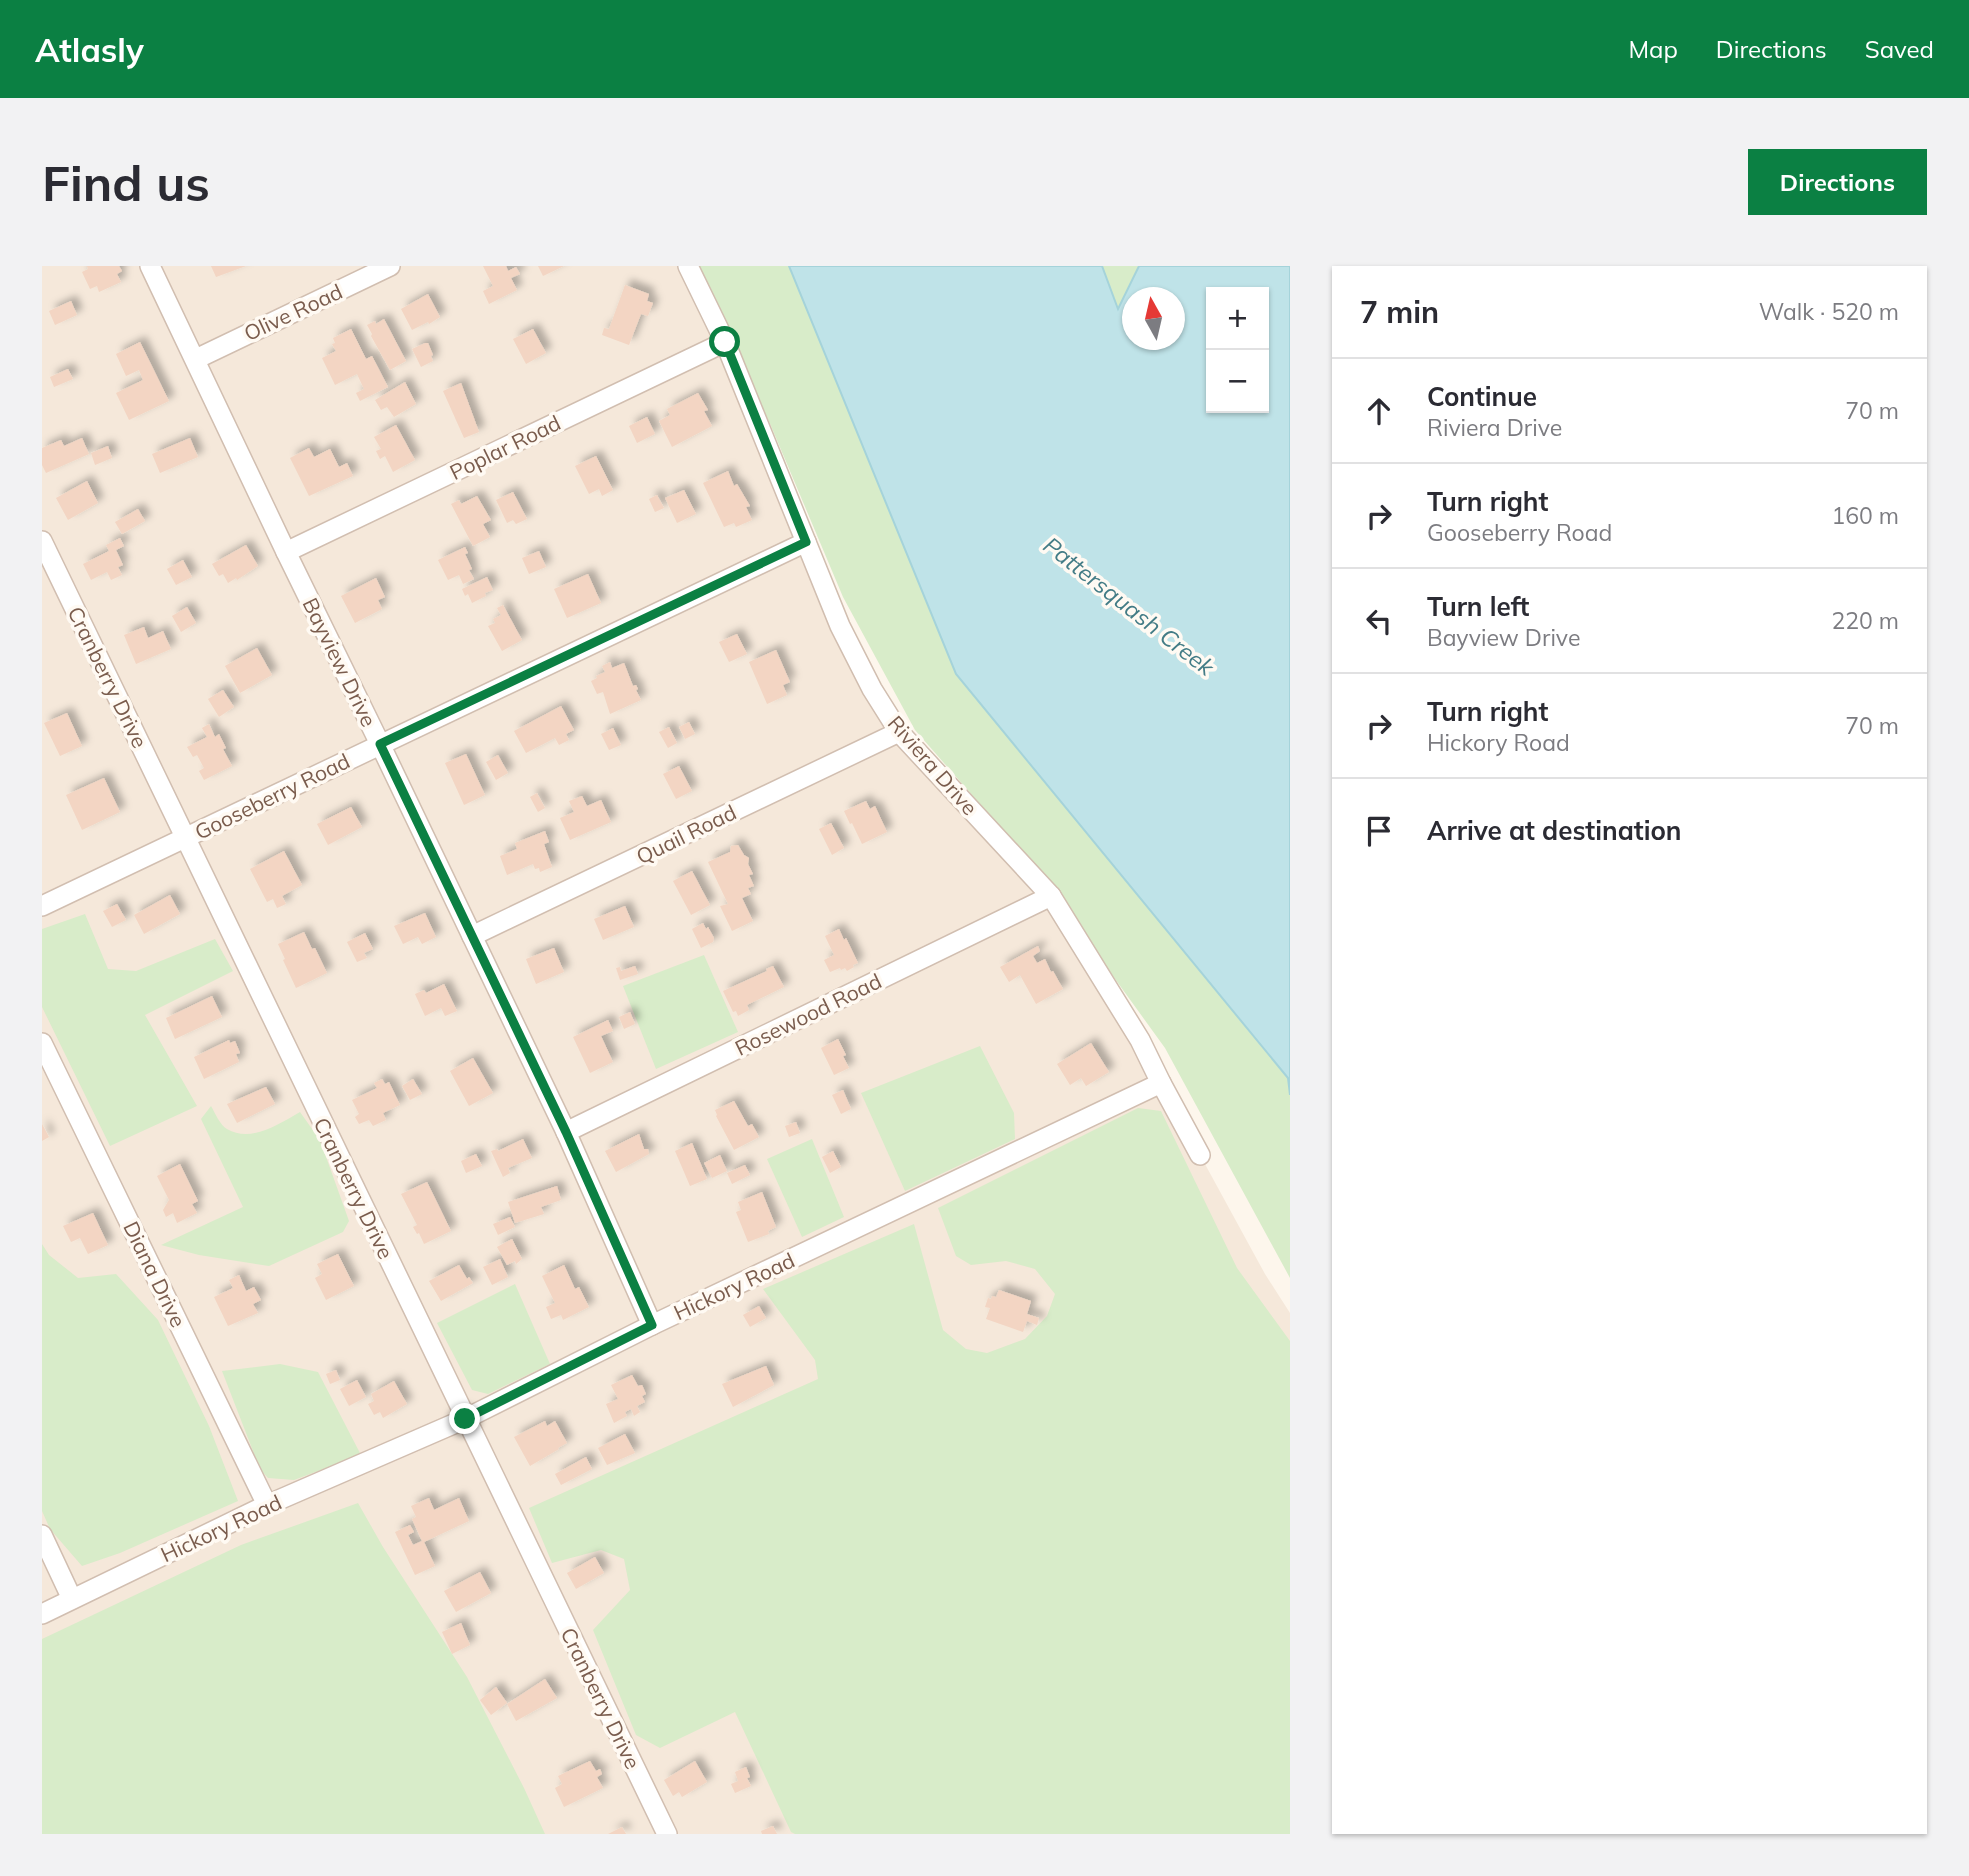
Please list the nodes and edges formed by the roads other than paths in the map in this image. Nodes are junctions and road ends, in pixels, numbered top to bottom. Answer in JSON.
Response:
{"nodes":[{"id":1,"x":150,"y":266,"type":"edge"},
{"id":2,"x":390,"y":266,"type":"edge"},
{"id":3,"x":688,"y":266,"type":"edge"},
{"id":4,"x":725,"y":342,"type":"junction"},
{"id":5,"x":196,"y":359,"type":"junction"},
{"id":6,"x":42,"y":541,"type":"edge"},
{"id":7,"x":806,"y":542,"type":"junction"},
{"id":8,"x":286,"y":552,"type":"junction"},
{"id":9,"x":899,"y":732,"type":"junction"},
{"id":10,"x":380,"y":744,"type":"junction"},
{"id":11,"x":186,"y":838,"type":"junction"},
{"id":12,"x":1051,"y":896,"type":"junction"},
{"id":13,"x":42,"y":906,"type":"edge"},
{"id":14,"x":472,"y":936,"type":"junction"},
{"id":15,"x":42,"y":1044,"type":"edge"},
{"id":16,"x":1161,"y":1083,"type":"junction"},
{"id":17,"x":566,"y":1132,"type":"junction"},
{"id":18,"x":1200,"y":1155,"type":"dead end"},
{"id":19,"x":652,"y":1325,"type":"junction"},
{"id":20,"x":465,"y":1419,"type":"junction"},
{"id":21,"x":267,"y":1505,"type":"junction"},
{"id":22,"x":42,"y":1535,"type":"edge"},
{"id":23,"x":72,"y":1599,"type":"junction"},
{"id":24,"x":42,"y":1614,"type":"edge"},
{"id":25,"x":667,"y":1834,"type":"edge"}],
"edges":[{"from":1,"to":5,"type":"street","name":"Bayview Drive"},
{"from":2,"to":5,"type":"street","name":"Olive Road"},
{"from":3,"to":4,"type":"street","name":"Riviera Drive"},
{"from":4,"to":7,"type":"street","name":"Riviera Drive"},
{"from":4,"to":8,"type":"street","name":"Poplar Road"},
{"from":5,"to":8,"type":"street","name":"Bayview Drive"},
{"from":6,"to":11,"type":"street","name":"Cranberry Drive"},
{"from":7,"to":9,"type":"street","name":"Riviera Drive"},
{"from":7,"to":10,"type":"street","name":"Gooseberry Road"},
{"from":8,"to":10,"type":"street","name":"Bayview Drive"},
{"from":9,"to":12,"type":"street","name":"Riviera Drive"},
{"from":9,"to":14,"type":"street","name":"Quail Road"},
{"from":10,"to":11,"type":"street","name":"Gooseberry Road"},
{"from":10,"to":14,"type":"street","name":"Bayview Drive"},
{"from":11,"to":13,"type":"street","name":"Gooseberry Road"},
{"from":11,"to":20,"type":"street","name":"Cranberry Drive"},
{"from":12,"to":16,"type":"street","name":"Riviera Drive"},
{"from":12,"to":17,"type":"street","name":"Rosewood Road"},
{"from":14,"to":17,"type":"street","name":"Bayview Drive"},
{"from":15,"to":21,"type":"street","name":"Diana Drive"},
{"from":16,"to":18,"type":"street","name":"Riviera Drive"},
{"from":16,"to":19,"type":"street","name":"Hickory Road"},
{"from":17,"to":19,"type":"street","name":"Bayview Drive"},
{"from":19,"to":20,"type":"street","name":"Hickory Road"},
{"from":20,"to":21,"type":"street","name":"Hickory Road"},
{"from":20,"to":25,"type":"street","name":"Cranberry Drive"},
{"from":21,"to":23,"type":"street","name":"Hickory Road"},
{"from":22,"to":23,"type":"street"},
{"from":23,"to":24,"type":"street","name":"Hickory Road"}]}
